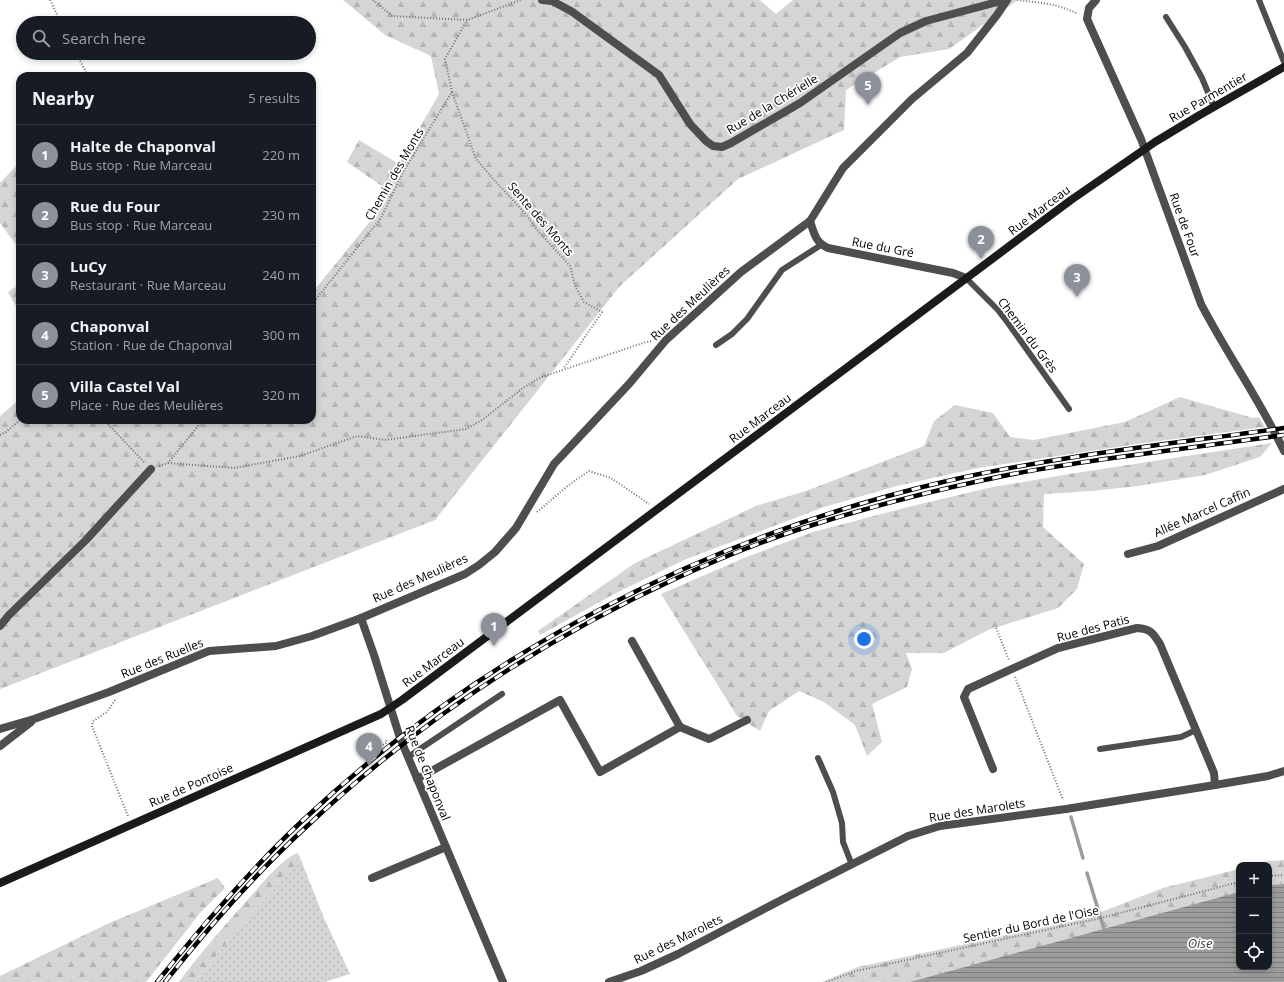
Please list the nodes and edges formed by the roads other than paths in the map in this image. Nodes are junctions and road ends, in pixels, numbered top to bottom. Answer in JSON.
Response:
{"nodes":[{"id":1,"x":542,"y":0,"type":"edge"},
{"id":2,"x":1006,"y":0,"type":"edge"},
{"id":3,"x":1096,"y":0,"type":"edge"},
{"id":4,"x":1259,"y":0,"type":"edge"},
{"id":5,"x":1166,"y":17,"type":"dead end"},
{"id":6,"x":1284,"y":62,"type":"edge"},
{"id":7,"x":1284,"y":67,"type":"edge"},
{"id":8,"x":1214,"y":107,"type":"junction"},
{"id":9,"x":1145,"y":148,"type":"junction"},
{"id":10,"x":810,"y":221,"type":"junction"},
{"id":11,"x":821,"y":245,"type":"junction"},
{"id":12,"x":966,"y":278,"type":"junction"},
{"id":13,"x":716,"y":345,"type":"dead end"},
{"id":14,"x":1069,"y":410,"type":"dead end"},
{"id":15,"x":1284,"y":451,"type":"edge"},
{"id":16,"x":151,"y":469,"type":"road end"},
{"id":17,"x":1284,"y":489,"type":"edge"},
{"id":18,"x":1128,"y":554,"type":"dead end"},
{"id":19,"x":361,"y":618,"type":"junction"},
{"id":20,"x":0,"y":626,"type":"edge"},
{"id":21,"x":632,"y":641,"type":"dead end"},
{"id":22,"x":502,"y":694,"type":"dead end"},
{"id":23,"x":390,"y":708,"type":"junction"},
{"id":24,"x":34,"y":719,"type":"junction"},
{"id":25,"x":747,"y":720,"type":"dead end"},
{"id":26,"x":680,"y":727,"type":"junction"},
{"id":27,"x":0,"y":729,"type":"edge"},
{"id":28,"x":1196,"y":730,"type":"junction"},
{"id":29,"x":0,"y":746,"type":"edge"},
{"id":30,"x":1100,"y":749,"type":"dead end"},
{"id":31,"x":408,"y":757,"type":"junction"},
{"id":32,"x":818,"y":758,"type":"dead end"},
{"id":33,"x":993,"y":769,"type":"dead end"},
{"id":34,"x":1284,"y":771,"type":"edge"},
{"id":35,"x":417,"y":779,"type":"junction"},
{"id":36,"x":1215,"y":785,"type":"junction"},
{"id":37,"x":446,"y":847,"type":"junction"},
{"id":38,"x":852,"y":864,"type":"junction"},
{"id":39,"x":372,"y":878,"type":"dead end"},
{"id":40,"x":0,"y":883,"type":"edge"},
{"id":41,"x":503,"y":982,"type":"edge"},
{"id":42,"x":609,"y":982,"type":"edge"}],
"edges":[{"from":1,"to":2,"type":"street","name":"Rue de la Chérielle"},
{"from":2,"to":10,"type":"street","name":"Rue des Meulières"},
{"from":3,"to":9,"type":"street","name":"Rue de Four"},
{"from":4,"to":6,"type":"lane"},
{"from":5,"to":8,"type":"lane"},
{"from":7,"to":8,"type":"main road","name":"Rue Parmentier"},
{"from":8,"to":9,"type":"main road","name":"Rue Parmentier"},
{"from":9,"to":12,"type":"main road","name":"Rue Marceau"},
{"from":9,"to":15,"type":"street","name":"Rue de Four"},
{"from":10,"to":11,"type":"street"},
{"from":10,"to":19,"type":"street","name":"Rue des Meulières"},
{"from":11,"to":12,"type":"street","name":"Rue du Gré"},
{"from":11,"to":13,"type":"lane"},
{"from":12,"to":14,"type":"lane","name":"Chemin du Grès"},
{"from":12,"to":23,"type":"main road","name":"Rue Marceau"},
{"from":16,"to":20,"type":"street"},
{"from":17,"to":18,"type":"street","name":"Allée Marcel Caffin"},
{"from":19,"to":23,"type":"street"},
{"from":19,"to":24,"type":"street","name":"Rue des Ruelles"},
{"from":21,"to":26,"type":"street"},
{"from":22,"to":31,"type":"lane"},
{"from":23,"to":31,"type":"street","name":"Rue de Chaponval"},
{"from":23,"to":40,"type":"main road","name":"Rue de Pontoise"},
{"from":24,"to":27,"type":"street","name":"Rue des Ruelles"},
{"from":24,"to":29,"type":"street"},
{"from":25,"to":26,"type":"street"},
{"from":26,"to":35,"type":"street"},
{"from":28,"to":30,"type":"lane"},
{"from":28,"to":33,"type":"street","name":"Rue des Patis"},
{"from":28,"to":36,"type":"street","name":"Rue des Patis"},
{"from":31,"to":35,"type":"street","name":"Rue de Chaponval"},
{"from":32,"to":38,"type":"lane"},
{"from":34,"to":36,"type":"street","name":"Rue des Marolets"},
{"from":35,"to":37,"type":"street","name":"Rue de Chaponval"},
{"from":36,"to":38,"type":"street","name":"Rue des Marolets"},
{"from":37,"to":39,"type":"street"},
{"from":37,"to":41,"type":"street","name":"Rue de Chaponval"},
{"from":38,"to":42,"type":"street","name":"Rue des Marolets"}]}
